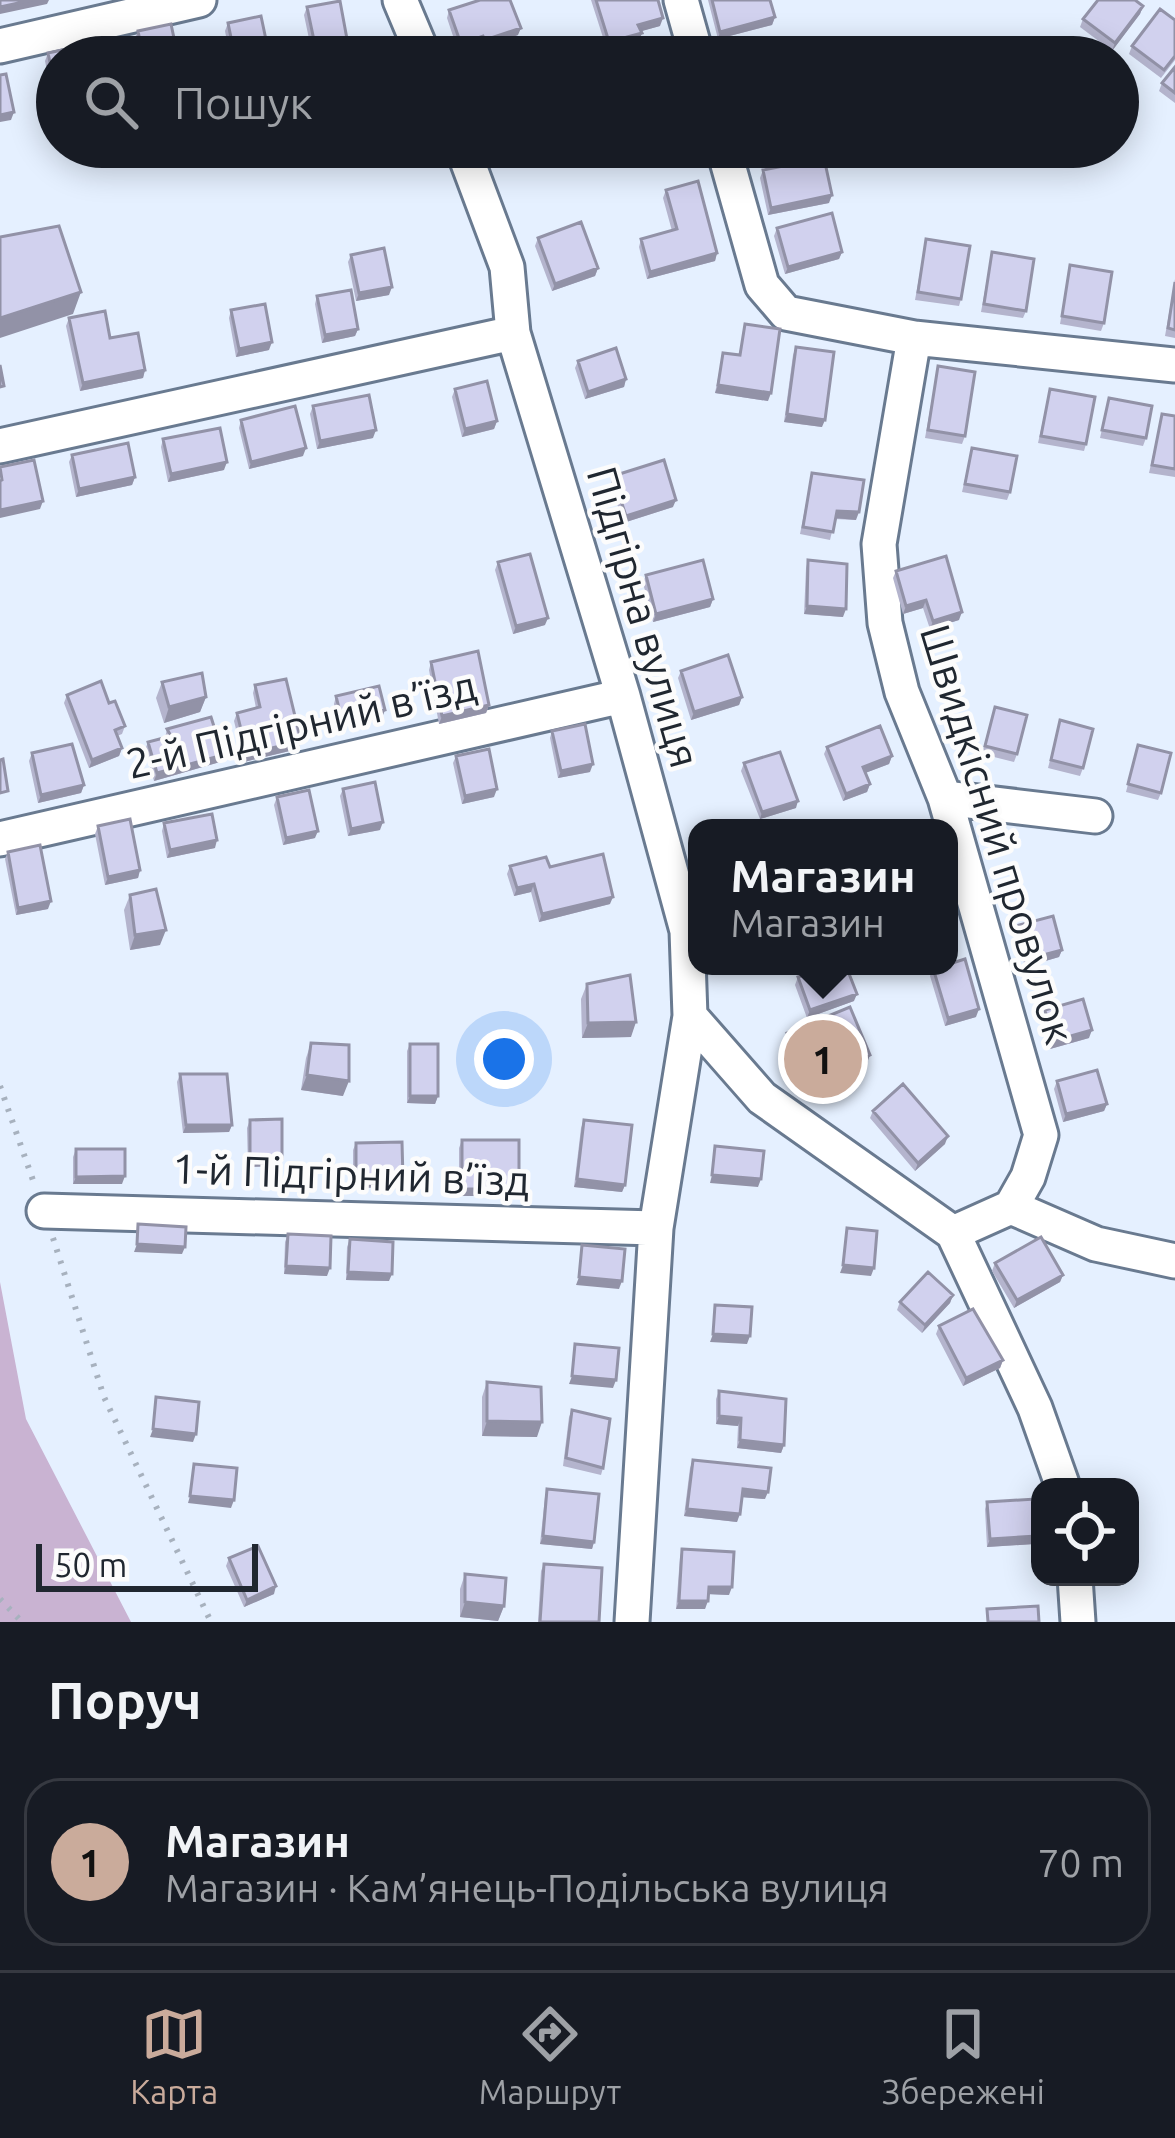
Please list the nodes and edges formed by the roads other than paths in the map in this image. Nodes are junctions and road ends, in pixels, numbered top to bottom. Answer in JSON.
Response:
{"nodes":[{"id":1,"x":199,"y":0,"type":"edge"},
{"id":2,"x":400,"y":0,"type":"edge"},
{"id":3,"x":681,"y":0,"type":"edge"},
{"id":4,"x":43,"y":36,"type":"edge"},
{"id":5,"x":415,"y":36,"type":"edge"},
{"id":6,"x":692,"y":36,"type":"edge"},
{"id":7,"x":36,"y":38,"type":"edge"},
{"id":8,"x":0,"y":46,"type":"edge"},
{"id":9,"x":470,"y":168,"type":"edge"},
{"id":10,"x":729,"y":168,"type":"edge"},
{"id":11,"x":513,"y":333,"type":"junction"},
{"id":12,"x":914,"y":338,"type":"junction"},
{"id":13,"x":1175,"y":364,"type":"edge"},
{"id":14,"x":0,"y":446,"type":"edge"},
{"id":15,"x":623,"y":696,"type":"junction"},
{"id":16,"x":945,"y":798,"type":"junction"},
{"id":17,"x":1095,"y":816,"type":"dead end"},
{"id":18,"x":951,"y":819,"type":"edge"},
{"id":19,"x":0,"y":839,"type":"edge"},
{"id":20,"x":958,"y":844,"type":"edge"},
{"id":21,"x":688,"y":959,"type":"edge"},
{"id":22,"x":689,"y":975,"type":"edge"},
{"id":23,"x":690,"y":1016,"type":"junction"},
{"id":24,"x":1011,"y":1207,"type":"junction"},
{"id":25,"x":44,"y":1211,"type":"road end"},
{"id":26,"x":656,"y":1228,"type":"junction"},
{"id":27,"x":953,"y":1233,"type":"junction"},
{"id":28,"x":1175,"y":1261,"type":"edge"},
{"id":29,"x":1060,"y":1478,"type":"edge"},
{"id":30,"x":1076,"y":1586,"type":"edge"},
{"id":31,"x":632,"y":1622,"type":"edge"},
{"id":32,"x":1078,"y":1622,"type":"edge"}],
"edges":[{"from":1,"to":4,"type":"street"},
{"from":2,"to":5,"type":"street"},
{"from":3,"to":6,"type":"street"},
{"from":7,"to":8,"type":"street"},
{"from":9,"to":11,"type":"street","name":"Підгірна вулиця"},
{"from":10,"to":12,"type":"street"},
{"from":11,"to":14,"type":"street"},
{"from":11,"to":15,"type":"street","name":"Підгірна вулиця"},
{"from":12,"to":13,"type":"street"},
{"from":12,"to":16,"type":"street","name":"Швидкісний провулок"},
{"from":15,"to":19,"type":"street","name":"2-й Підгірний в’їзд"},
{"from":15,"to":21,"type":"street","name":"Підгірна вулиця"},
{"from":16,"to":17,"type":"street"},
{"from":16,"to":18,"type":"street","name":"Швидкісний провулок"},
{"from":20,"to":24,"type":"street","name":"Швидкісний провулок"},
{"from":22,"to":23,"type":"street","name":"Підгірна вулиця"},
{"from":23,"to":26,"type":"street","name":"Підгірна вулиця"},
{"from":23,"to":27,"type":"street"},
{"from":24,"to":27,"type":"street"},
{"from":24,"to":28,"type":"street"},
{"from":25,"to":26,"type":"street","name":"1-й Підгірний в’їзд"},
{"from":26,"to":31,"type":"street","name":"Підгірна вулиця"},
{"from":27,"to":29,"type":"street"},
{"from":30,"to":32,"type":"street"}]}
